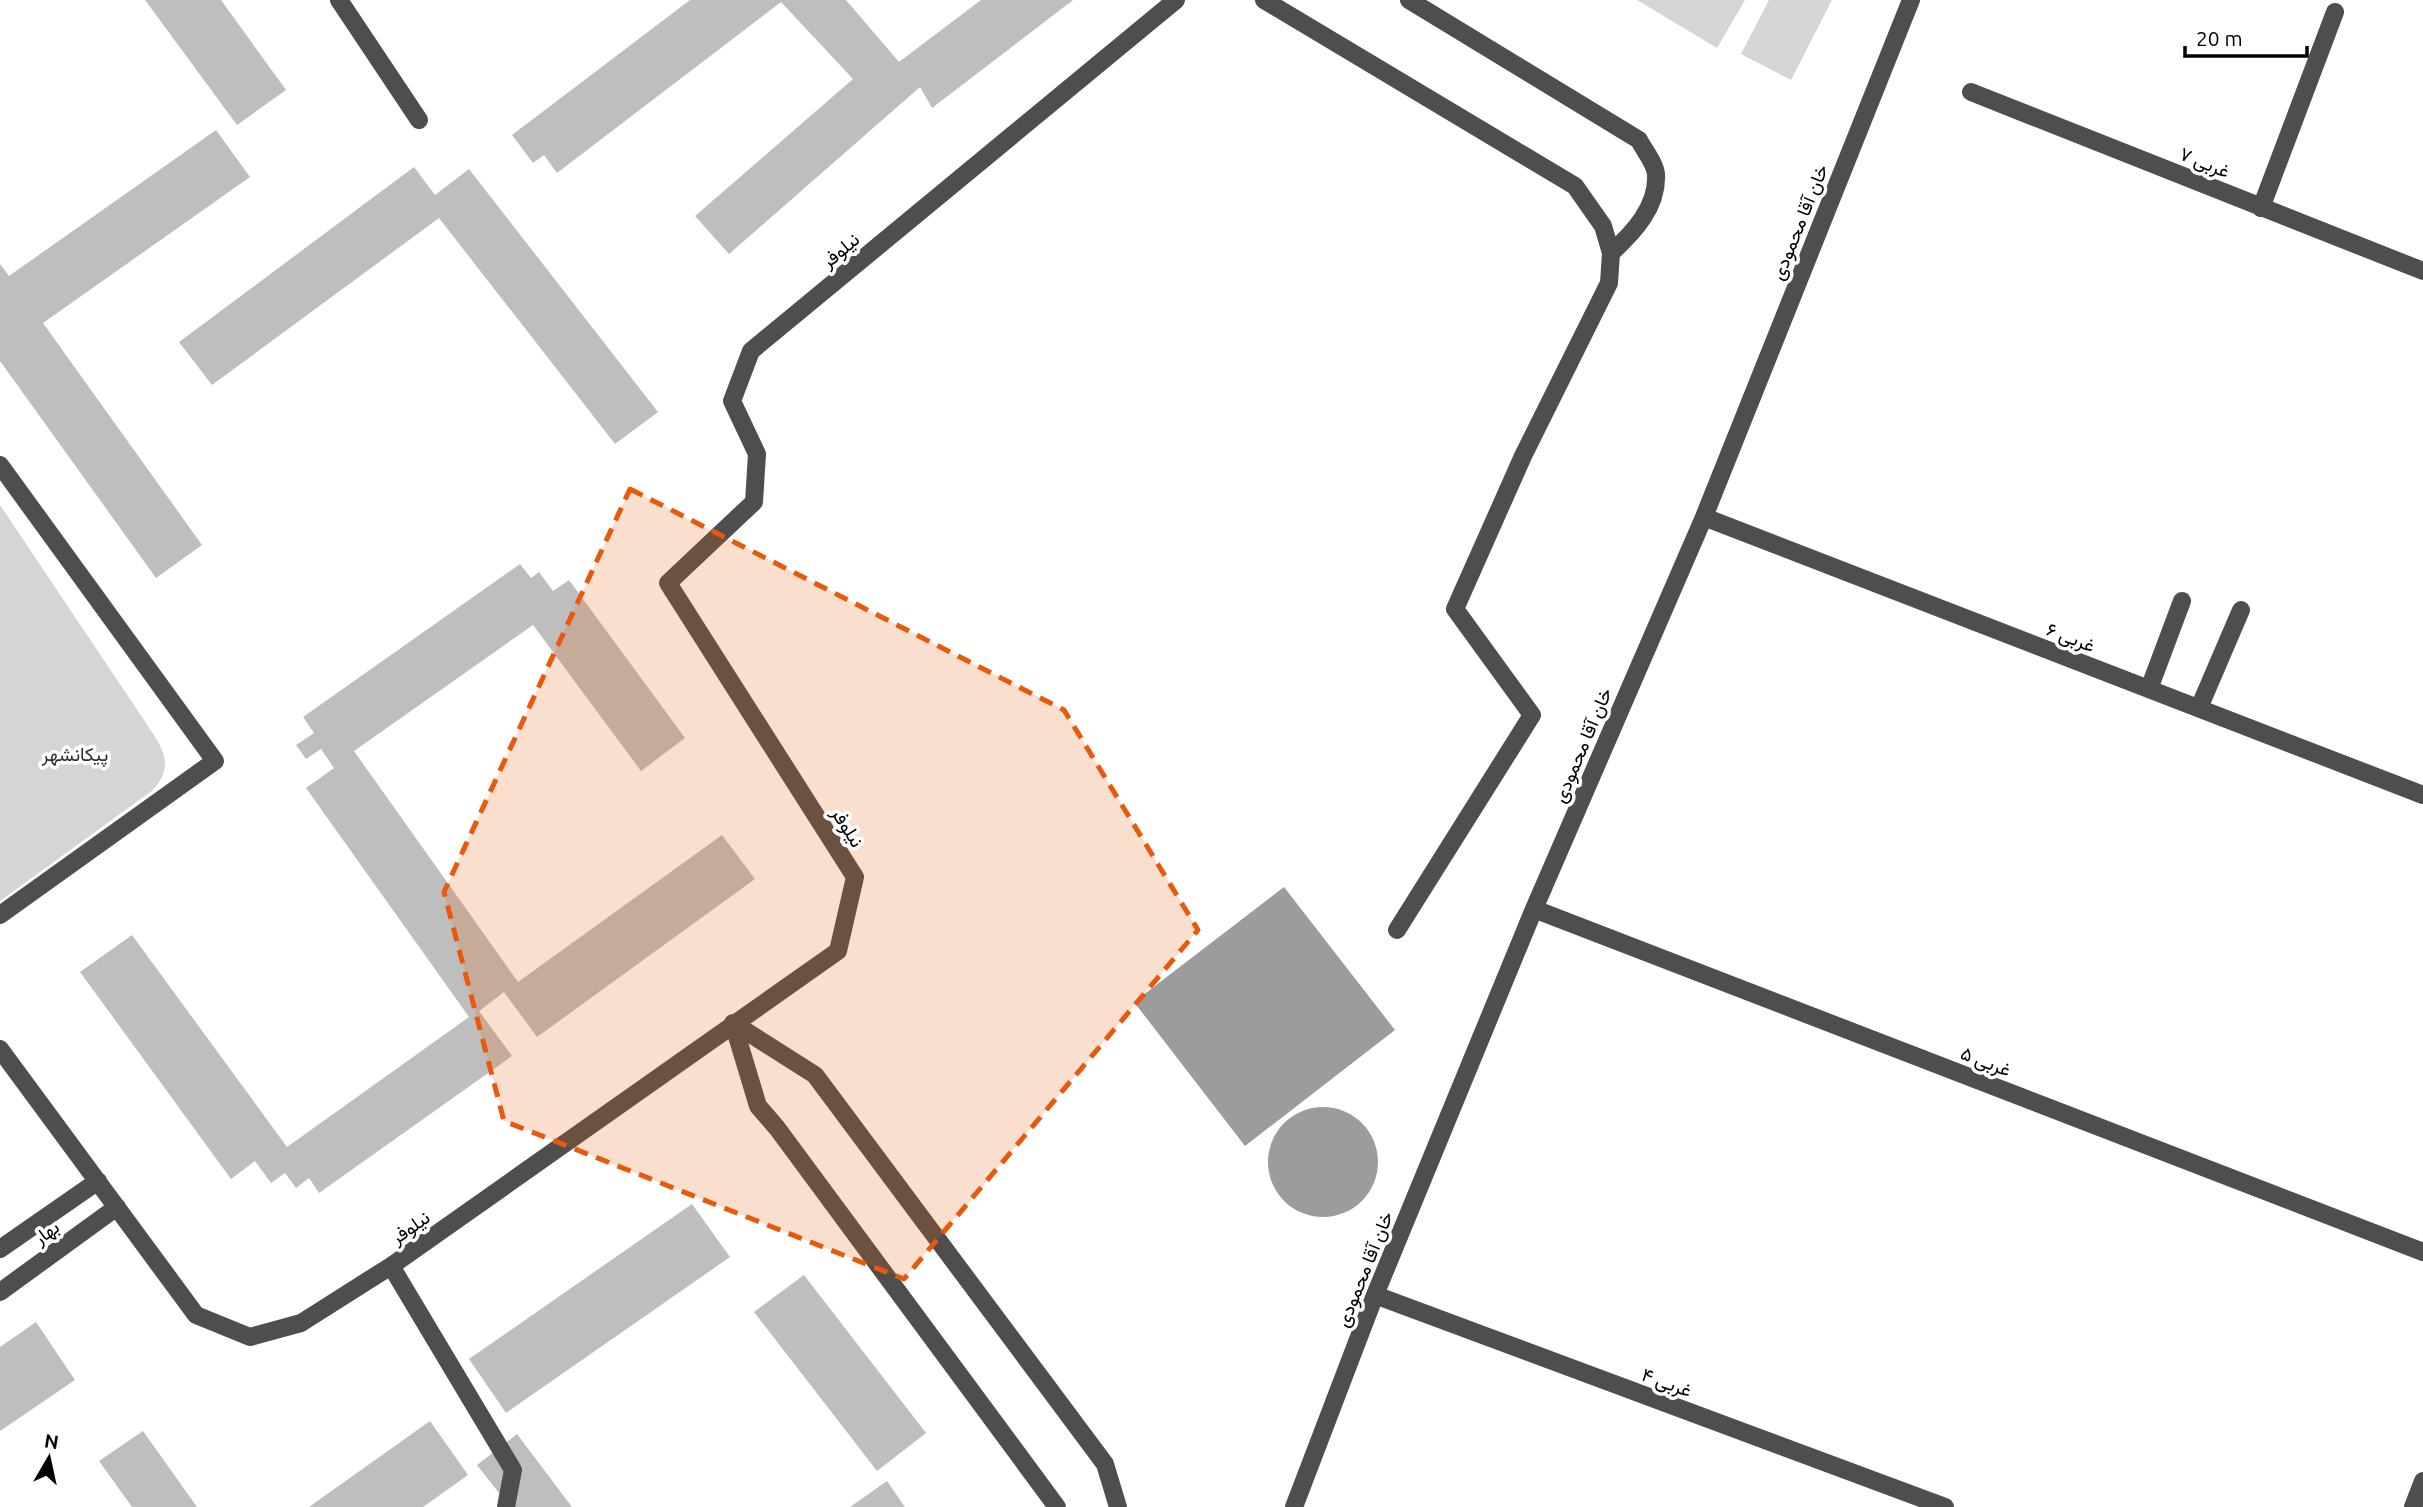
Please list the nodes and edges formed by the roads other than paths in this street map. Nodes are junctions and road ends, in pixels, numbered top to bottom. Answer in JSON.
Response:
{"nodes":[{"id":1,"x":340,"y":0,"type":"edge"},
{"id":2,"x":1176,"y":0,"type":"edge"},
{"id":3,"x":1264,"y":0,"type":"edge"},
{"id":4,"x":1409,"y":0,"type":"edge"},
{"id":5,"x":1911,"y":0,"type":"edge"},
{"id":6,"x":2335,"y":12,"type":"dead end"},
{"id":7,"x":1971,"y":92,"type":"dead end"},
{"id":8,"x":419,"y":120,"type":"dead end"},
{"id":9,"x":2262,"y":208,"type":"junction"},
{"id":10,"x":1611,"y":253,"type":"junction"},
{"id":11,"x":2423,"y":271,"type":"edge"},
{"id":12,"x":0,"y":465,"type":"edge"},
{"id":13,"x":1704,"y":517,"type":"junction"},
{"id":14,"x":2182,"y":601,"type":"dead end"},
{"id":15,"x":2241,"y":610,"type":"dead end"},
{"id":16,"x":2149,"y":689,"type":"junction"},
{"id":17,"x":2199,"y":708,"type":"junction"},
{"id":18,"x":2423,"y":796,"type":"edge"},
{"id":19,"x":1534,"y":909,"type":"junction"},
{"id":20,"x":0,"y":915,"type":"edge"},
{"id":21,"x":1397,"y":930,"type":"dead end"},
{"id":22,"x":733,"y":1023,"type":"junction"},
{"id":23,"x":0,"y":1049,"type":"edge"},
{"id":24,"x":98,"y":1181,"type":"junction"},
{"id":25,"x":117,"y":1207,"type":"junction"},
{"id":26,"x":0,"y":1249,"type":"edge"},
{"id":27,"x":2423,"y":1252,"type":"edge"},
{"id":28,"x":391,"y":1266,"type":"junction"},
{"id":29,"x":0,"y":1292,"type":"edge"},
{"id":30,"x":1375,"y":1295,"type":"junction"},
{"id":31,"x":2423,"y":1481,"type":"edge"},
{"id":32,"x":506,"y":1507,"type":"edge"},
{"id":33,"x":1057,"y":1507,"type":"edge"},
{"id":34,"x":1118,"y":1507,"type":"edge"},
{"id":35,"x":1294,"y":1507,"type":"edge"},
{"id":36,"x":1945,"y":1507,"type":"edge"},
{"id":37,"x":2413,"y":1507,"type":"edge"}],
"edges":[{"from":1,"to":8,"type":"street"},
{"from":2,"to":22,"type":"street","name":"نیلوفر"},
{"from":3,"to":10,"type":"street"},
{"from":4,"to":10,"type":"street"},
{"from":5,"to":13,"type":"street","name":"خان آقا محمودی"},
{"from":6,"to":9,"type":"street"},
{"from":7,"to":9,"type":"street","name":"۷ غربی"},
{"from":9,"to":11,"type":"street","name":"۷ غربی"},
{"from":10,"to":21,"type":"street"},
{"from":12,"to":20,"type":"street"},
{"from":13,"to":16,"type":"street","name":"۶ غربی"},
{"from":13,"to":19,"type":"street","name":"خان آقا محمودی"},
{"from":14,"to":16,"type":"street"},
{"from":15,"to":17,"type":"street"},
{"from":16,"to":17,"type":"street","name":"۶ غربی"},
{"from":17,"to":18,"type":"street","name":"۶ غربی"},
{"from":19,"to":27,"type":"street","name":"۵ غربی"},
{"from":19,"to":30,"type":"street","name":"خان آقا محمودی"},
{"from":22,"to":28,"type":"street","name":"نیلوفر"},
{"from":22,"to":33,"type":"street"},
{"from":22,"to":34,"type":"street"},
{"from":23,"to":24,"type":"street","name":"نیلوفر"},
{"from":24,"to":25,"type":"street","name":"نیلوفر"},
{"from":24,"to":26,"type":"street"},
{"from":25,"to":28,"type":"street","name":"نیلوفر"},
{"from":25,"to":29,"type":"street","name":"بهار"},
{"from":28,"to":32,"type":"street"},
{"from":30,"to":35,"type":"street","name":"خان آقا محمودی"},
{"from":30,"to":36,"type":"street","name":"۴ غربی"},
{"from":31,"to":37,"type":"street"}]}
